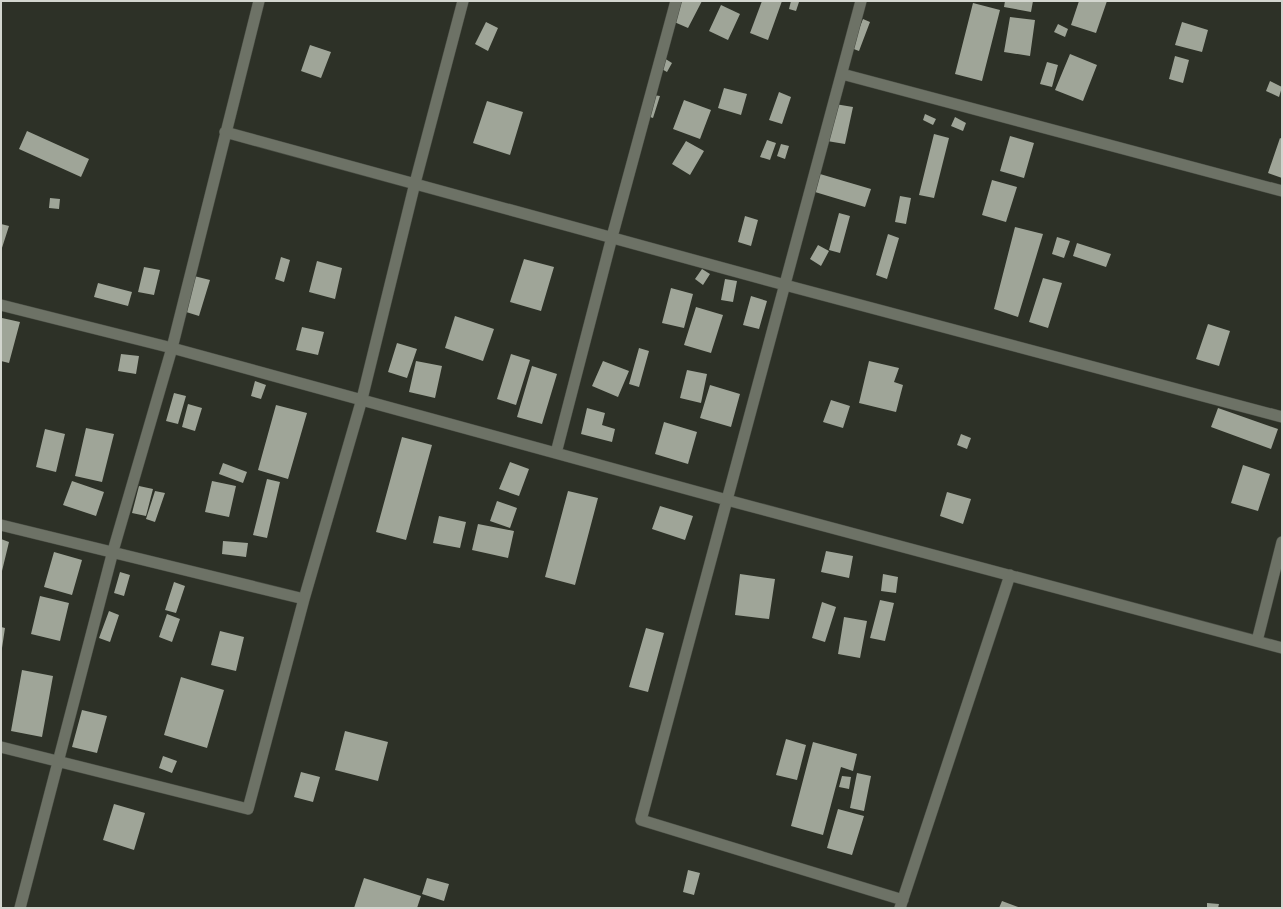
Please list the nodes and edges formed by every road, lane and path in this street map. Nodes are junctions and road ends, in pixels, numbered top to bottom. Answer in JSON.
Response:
{"nodes":[{"id":1,"x":259,"y":1,"type":"edge"},
{"id":2,"x":463,"y":1,"type":"edge"},
{"id":3,"x":676,"y":1,"type":"edge"},
{"id":4,"x":862,"y":1,"type":"edge"},
{"id":5,"x":842,"y":74,"type":"junction"},
{"id":6,"x":225,"y":132,"type":"junction"},
{"id":7,"x":415,"y":183,"type":"junction"},
{"id":8,"x":1282,"y":191,"type":"edge"},
{"id":9,"x":612,"y":237,"type":"junction"},
{"id":10,"x":785,"y":285,"type":"junction"},
{"id":11,"x":1,"y":304,"type":"edge"},
{"id":12,"x":172,"y":348,"type":"junction"},
{"id":13,"x":362,"y":399,"type":"junction"},
{"id":14,"x":1282,"y":417,"type":"edge"},
{"id":15,"x":556,"y":453,"type":"junction"},
{"id":16,"x":728,"y":500,"type":"junction"},
{"id":17,"x":1,"y":525,"type":"edge"},
{"id":18,"x":1282,"y":542,"type":"edge"},
{"id":19,"x":113,"y":551,"type":"junction"},
{"id":20,"x":1010,"y":575,"type":"junction"},
{"id":21,"x":304,"y":598,"type":"junction"},
{"id":22,"x":1257,"y":641,"type":"junction"},
{"id":23,"x":1282,"y":648,"type":"edge"},
{"id":24,"x":1,"y":747,"type":"edge"},
{"id":25,"x":59,"y":760,"type":"junction"},
{"id":26,"x":902,"y":904,"type":"edge"},
{"id":27,"x":20,"y":908,"type":"edge"}],
"edges":[{"from":1,"to":6,"type":"street"},
{"from":2,"to":7,"type":"street"},
{"from":3,"to":9,"type":"street"},
{"from":4,"to":5,"type":"street"},
{"from":5,"to":8,"type":"street"},
{"from":5,"to":10,"type":"street"},
{"from":6,"to":7,"type":"street"},
{"from":6,"to":12,"type":"street"},
{"from":7,"to":9,"type":"street"},
{"from":7,"to":13,"type":"street"},
{"from":9,"to":10,"type":"street"},
{"from":9,"to":15,"type":"street"},
{"from":10,"to":14,"type":"street"},
{"from":10,"to":16,"type":"street"},
{"from":11,"to":12,"type":"street"},
{"from":12,"to":13,"type":"street"},
{"from":12,"to":19,"type":"street"},
{"from":13,"to":15,"type":"street"},
{"from":13,"to":21,"type":"street"},
{"from":15,"to":16,"type":"street"},
{"from":16,"to":20,"type":"street"},
{"from":16,"to":26,"type":"street"},
{"from":17,"to":19,"type":"street"},
{"from":18,"to":22,"type":"street"},
{"from":19,"to":21,"type":"street"},
{"from":19,"to":25,"type":"street"},
{"from":20,"to":22,"type":"street"},
{"from":20,"to":26,"type":"street"},
{"from":21,"to":25,"type":"street"},
{"from":22,"to":23,"type":"street"},
{"from":24,"to":25,"type":"street"},
{"from":25,"to":27,"type":"street"}]}
